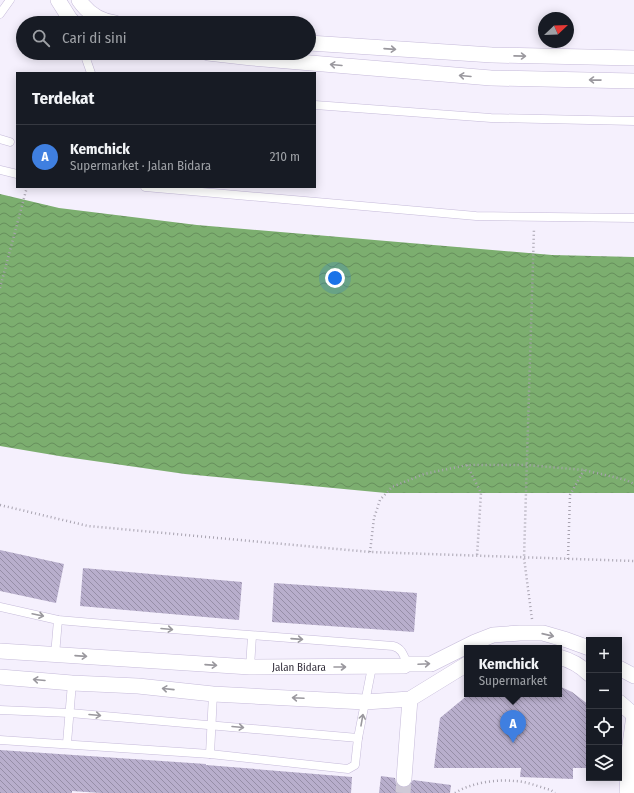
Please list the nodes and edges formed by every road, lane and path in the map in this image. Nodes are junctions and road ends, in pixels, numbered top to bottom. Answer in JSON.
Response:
{"nodes":[{"id":1,"x":10,"y":0,"type":"edge"},
{"id":2,"x":58,"y":0,"type":"edge"},
{"id":3,"x":79,"y":0,"type":"edge"},
{"id":4,"x":0,"y":14,"type":"edge"},
{"id":5,"x":68,"y":16,"type":"edge"},
{"id":6,"x":95,"y":16,"type":"edge"},
{"id":7,"x":316,"y":43,"type":"edge"},
{"id":8,"x":634,"y":58,"type":"edge"},
{"id":9,"x":86,"y":60,"type":"edge"},
{"id":10,"x":276,"y":60,"type":"edge"},
{"id":11,"x":91,"y":72,"type":"edge"},
{"id":12,"x":634,"y":81,"type":"edge"},
{"id":13,"x":316,"y":105,"type":"edge"},
{"id":14,"x":634,"y":121,"type":"edge"},
{"id":15,"x":0,"y":139,"type":"edge"},
{"id":16,"x":10,"y":142,"type":"dead end"},
{"id":17,"x":0,"y":170,"type":"edge"},
{"id":18,"x":16,"y":174,"type":"edge"},
{"id":19,"x":27,"y":188,"type":"edge"},
{"id":20,"x":155,"y":188,"type":"edge"},
{"id":21,"x":634,"y":218,"type":"edge"},
{"id":22,"x":534,"y":239,"type":"dead end"},
{"id":23,"x":0,"y":288,"type":"edge"},
{"id":24,"x":527,"y":464,"type":"junction"},
{"id":25,"x":467,"y":465,"type":"junction"},
{"id":26,"x":584,"y":470,"type":"junction"},
{"id":27,"x":634,"y":484,"type":"edge"},
{"id":28,"x":0,"y":505,"type":"edge"},
{"id":29,"x":370,"y":552,"type":"junction"},
{"id":30,"x":477,"y":556,"type":"junction"},
{"id":31,"x":524,"y":558,"type":"junction"},
{"id":32,"x":568,"y":559,"type":"junction"},
{"id":33,"x":634,"y":560,"type":"edge"},
{"id":34,"x":0,"y":607,"type":"edge"},
{"id":35,"x":58,"y":620,"type":"junction"},
{"id":36,"x":534,"y":633,"type":"junction"},
{"id":37,"x":252,"y":636,"type":"junction"},
{"id":38,"x":469,"y":645,"type":"edge"},
{"id":39,"x":586,"y":647,"type":"edge"},
{"id":40,"x":464,"y":648,"type":"edge"},
{"id":41,"x":0,"y":651,"type":"edge"},
{"id":42,"x":55,"y":655,"type":"junction"},
{"id":43,"x":562,"y":658,"type":"edge"},
{"id":44,"x":140,"y":660,"type":"junction"},
{"id":45,"x":407,"y":664,"type":"junction"},
{"id":46,"x":464,"y":666,"type":"edge"},
{"id":47,"x":372,"y":667,"type":"junction"},
{"id":48,"x":250,"y":668,"type":"junction"},
{"id":49,"x":622,"y":670,"type":"edge"},
{"id":50,"x":588,"y":673,"type":"edge"},
{"id":51,"x":634,"y":676,"type":"edge"},
{"id":52,"x":0,"y":677,"type":"edge"},
{"id":53,"x":72,"y":683,"type":"junction"},
{"id":54,"x":138,"y":686,"type":"junction"},
{"id":55,"x":213,"y":694,"type":"junction"},
{"id":56,"x":410,"y":699,"type":"junction"},
{"id":57,"x":365,"y":702,"type":"junction"},
{"id":58,"x":622,"y":705,"type":"edge"},
{"id":59,"x":0,"y":710,"type":"edge"},
{"id":60,"x":70,"y":714,"type":"junction"},
{"id":61,"x":634,"y":715,"type":"edge"},
{"id":62,"x":212,"y":725,"type":"junction"},
{"id":63,"x":358,"y":738,"type":"junction"},
{"id":64,"x":0,"y":740,"type":"edge"},
{"id":65,"x":67,"y":743,"type":"junction"},
{"id":66,"x":210,"y":754,"type":"junction"},
{"id":67,"x":404,"y":779,"type":"tunnel mouth"},
{"id":68,"x":455,"y":793,"type":"edge"},
{"id":69,"x":555,"y":793,"type":"edge"},
{"id":70,"x":627,"y":793,"type":"edge"}],
"edges":[{"from":1,"to":4,"type":"lane"},
{"from":2,"to":5,"type":"street"},
{"from":3,"to":6,"type":"street"},
{"from":7,"to":8,"type":"street","one_way":true},
{"from":9,"to":11,"type":"lane"},
{"from":12,"to":10,"type":"street","one_way":true},
{"from":13,"to":14,"type":"lane"},
{"from":15,"to":16,"type":"lane"},
{"from":17,"to":18,"type":"lane"},
{"from":19,"to":23,"type":"path"},
{"from":20,"to":21,"type":"lane"},
{"from":22,"to":24,"type":"path"},
{"from":24,"to":25,"type":"path"},
{"from":24,"to":26,"type":"path"},
{"from":24,"to":31,"type":"path"},
{"from":25,"to":29,"type":"path"},
{"from":25,"to":30,"type":"path"},
{"from":26,"to":27,"type":"path"},
{"from":26,"to":32,"type":"path"},
{"from":28,"to":29,"type":"path"},
{"from":29,"to":30,"type":"path"},
{"from":30,"to":31,"type":"path"},
{"from":31,"to":32,"type":"path"},
{"from":31,"to":36,"type":"path"},
{"from":32,"to":33,"type":"path"},
{"from":34,"to":35,"type":"lane","one_way":true},
{"from":35,"to":37,"type":"lane","one_way":true},
{"from":35,"to":42,"type":"lane"},
{"from":38,"to":36,"type":"street","name":"Jalan Bidara","one_way":true},
{"from":36,"to":39,"type":"street","name":"Jalan Bidara","one_way":true},
{"from":37,"to":45,"type":"lane","one_way":true},
{"from":37,"to":48,"type":"lane"},
{"from":45,"to":40,"type":"street","name":"Jalan Bidara","one_way":true},
{"from":41,"to":42,"type":"street","name":"Jalan Bidara"},
{"from":42,"to":44,"type":"street","name":"Jalan Bidara","one_way":true},
{"from":43,"to":50,"type":"street"},
{"from":44,"to":48,"type":"street","name":"Jalan Bidara","one_way":true},
{"from":44,"to":54,"type":"street"},
{"from":45,"to":47,"type":"street","name":"Jalan Bidara"},
{"from":46,"to":56,"type":"street"},
{"from":48,"to":47,"type":"street","name":"Jalan Bidara","one_way":true},
{"from":47,"to":57,"type":"lane"},
{"from":49,"to":51,"type":"street"},
{"from":53,"to":52,"type":"street","one_way":true},
{"from":53,"to":54,"type":"street"},
{"from":53,"to":60,"type":"lane"},
{"from":55,"to":54,"type":"street","one_way":true},
{"from":57,"to":55,"type":"street","one_way":true},
{"from":55,"to":62,"type":"lane"},
{"from":56,"to":57,"type":"street"},
{"from":56,"to":67,"type":"street"},
{"from":63,"to":57,"type":"lane","one_way":true},
{"from":58,"to":61,"type":"street"},
{"from":59,"to":60,"type":"lane"},
{"from":60,"to":62,"type":"lane","one_way":true},
{"from":60,"to":65,"type":"lane"},
{"from":61,"to":70,"type":"street"},
{"from":62,"to":63,"type":"lane","one_way":true},
{"from":62,"to":66,"type":"lane"},
{"from":63,"to":66,"type":"lane"},
{"from":64,"to":65,"type":"lane"},
{"from":65,"to":66,"type":"lane"},
{"from":68,"to":69,"type":"path"}]}
